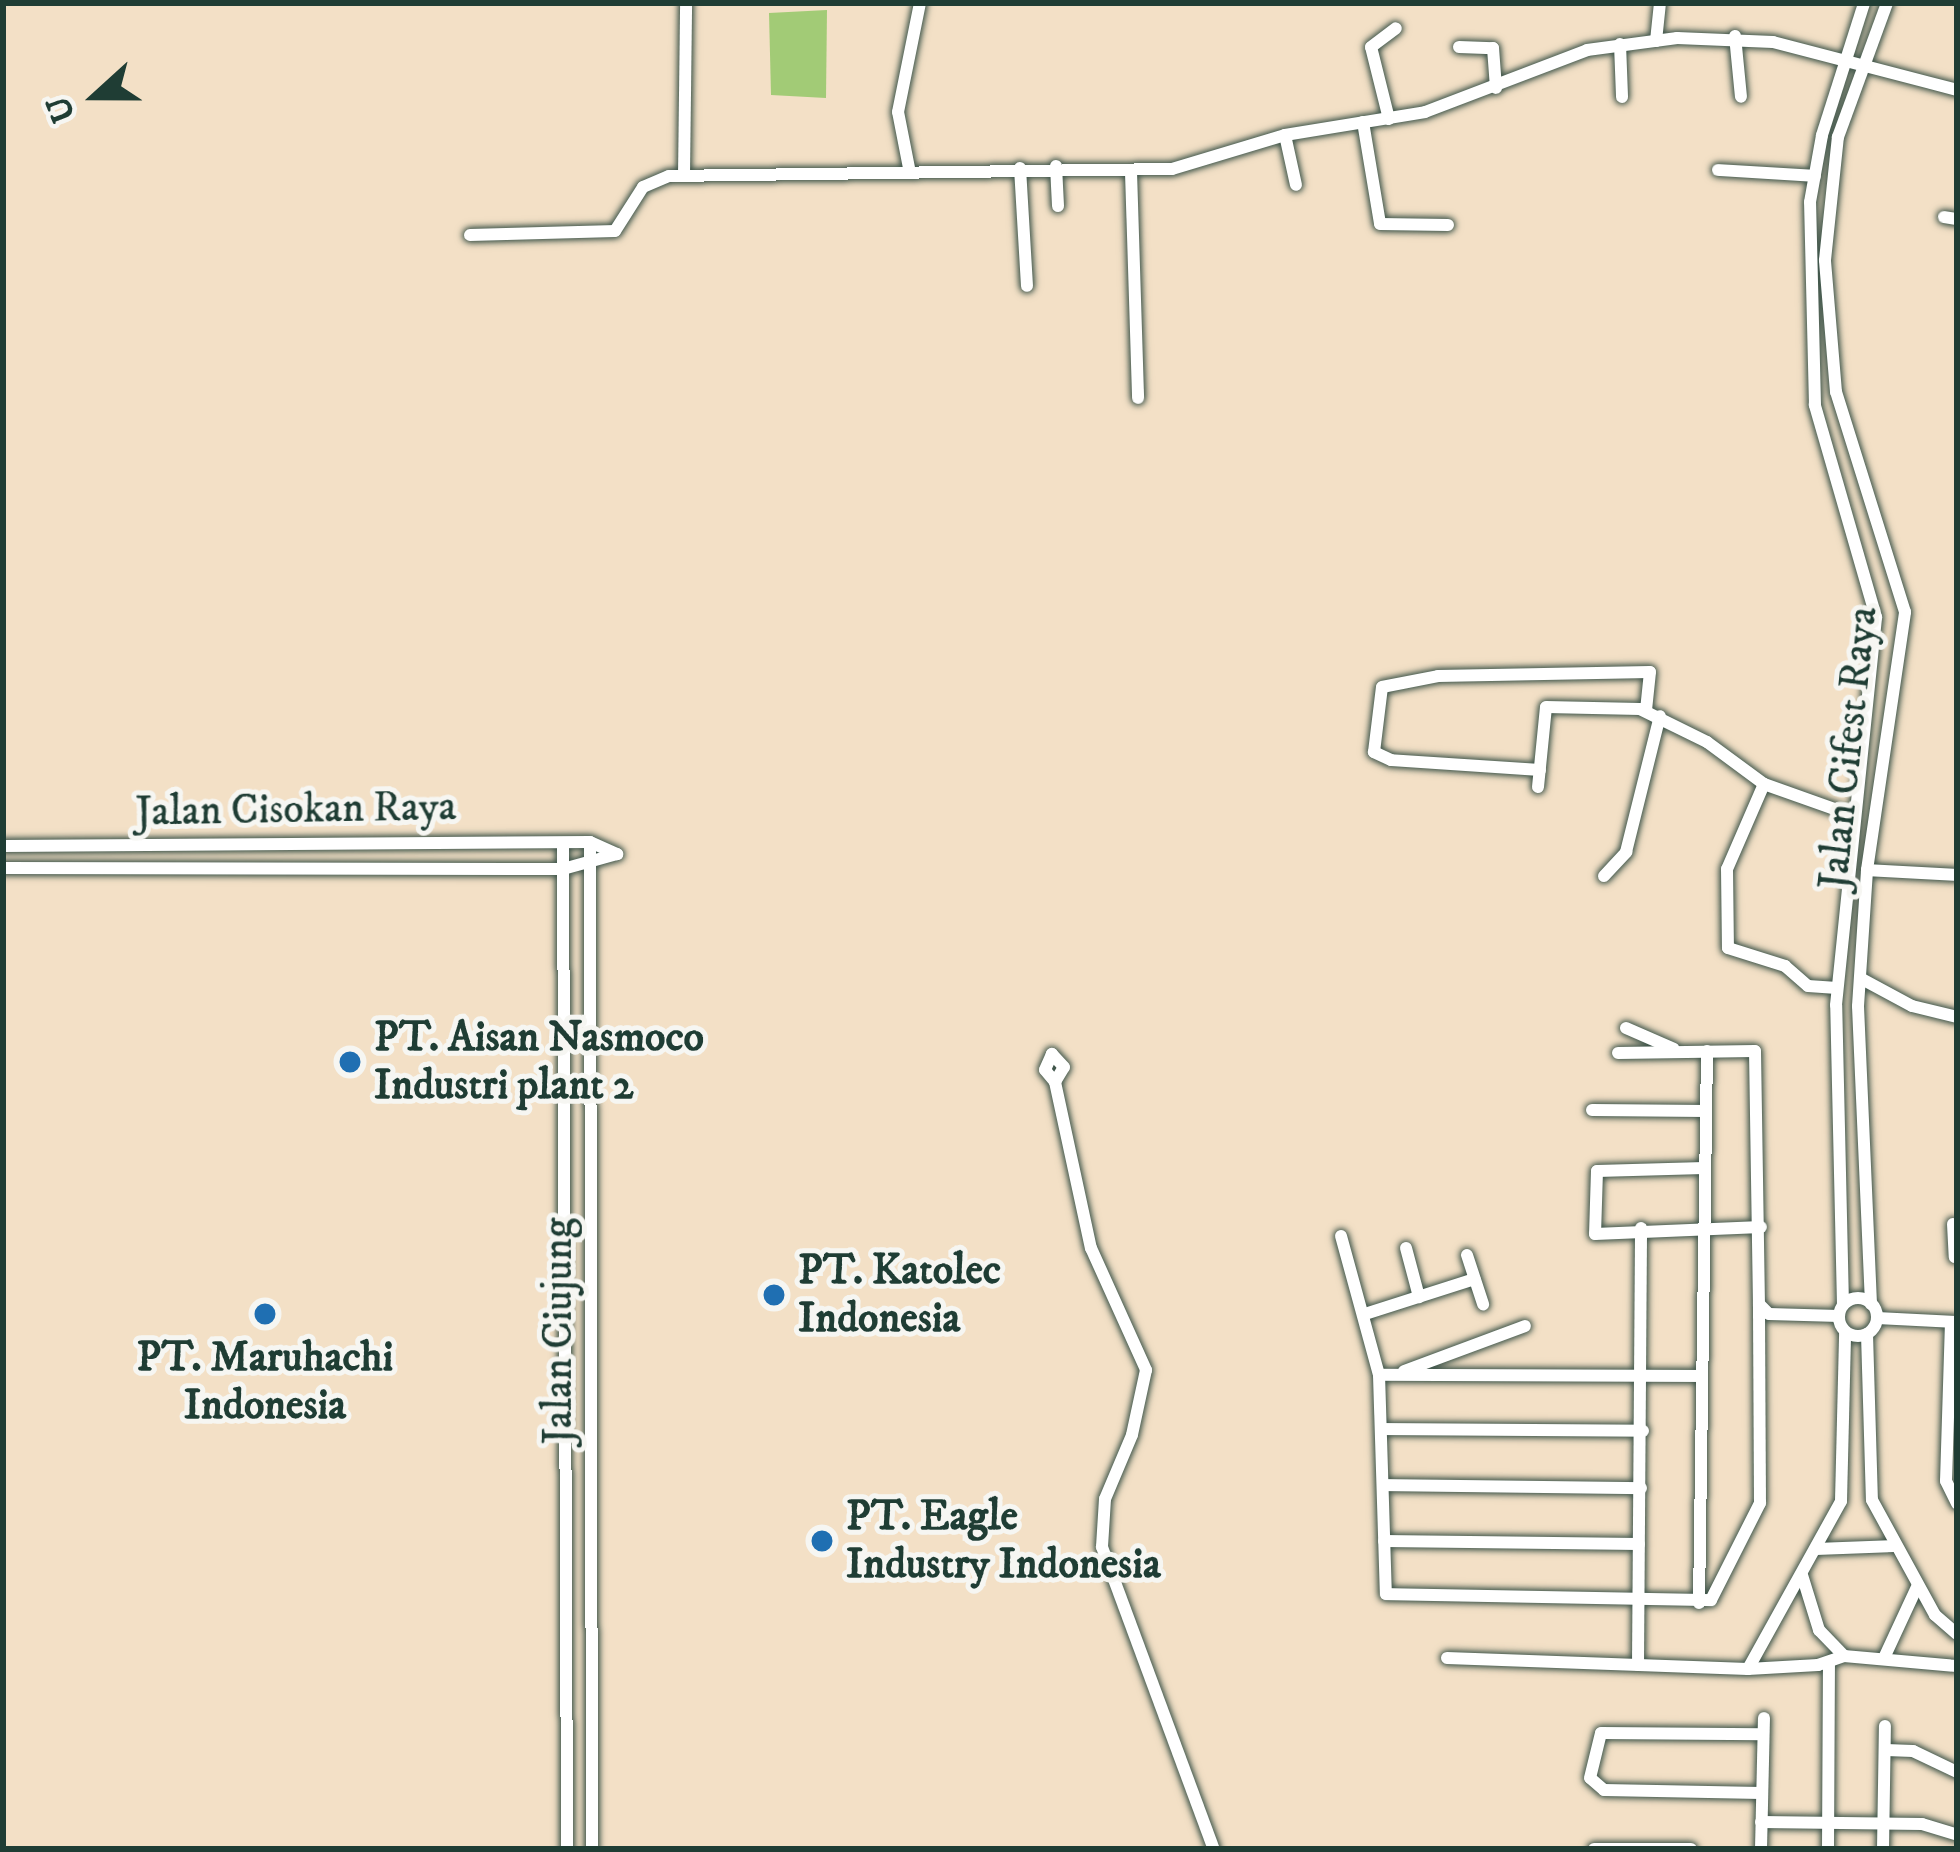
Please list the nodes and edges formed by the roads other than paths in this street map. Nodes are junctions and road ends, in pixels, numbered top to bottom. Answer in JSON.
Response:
{"nodes":[{"id":1,"x":686,"y":3,"type":"edge"},
{"id":2,"x":920,"y":3,"type":"edge"},
{"id":3,"x":1660,"y":3,"type":"edge"},
{"id":4,"x":1864,"y":3,"type":"edge"},
{"id":5,"x":1887,"y":3,"type":"edge"},
{"id":6,"x":1396,"y":28,"type":"dead end"},
{"id":7,"x":1735,"y":36,"type":"junction"},
{"id":8,"x":1656,"y":41,"type":"junction"},
{"id":9,"x":1619,"y":44,"type":"junction"},
{"id":10,"x":1459,"y":47,"type":"dead end"},
{"id":11,"x":1846,"y":61,"type":"junction"},
{"id":12,"x":1862,"y":68,"type":"junction"},
{"id":13,"x":1496,"y":88,"type":"junction"},
{"id":14,"x":1957,"y":90,"type":"edge"},
{"id":15,"x":1622,"y":97,"type":"dead end"},
{"id":16,"x":1741,"y":97,"type":"dead end"},
{"id":17,"x":1389,"y":118,"type":"junction"},
{"id":18,"x":1363,"y":122,"type":"junction"},
{"id":19,"x":1285,"y":135,"type":"junction"},
{"id":20,"x":1056,"y":166,"type":"junction"},
{"id":21,"x":1020,"y":169,"type":"junction"},
{"id":22,"x":1718,"y":170,"type":"dead end"},
{"id":23,"x":1131,"y":172,"type":"junction"},
{"id":24,"x":910,"y":173,"type":"junction"},
{"id":25,"x":684,"y":176,"type":"junction"},
{"id":26,"x":1815,"y":176,"type":"junction"},
{"id":27,"x":1296,"y":185,"type":"dead end"},
{"id":28,"x":1058,"y":206,"type":"dead end"},
{"id":29,"x":1448,"y":225,"type":"dead end"},
{"id":30,"x":470,"y":236,"type":"dead end"},
{"id":31,"x":1027,"y":286,"type":"dead end"},
{"id":32,"x":1138,"y":398,"type":"dead end"},
{"id":33,"x":1653,"y":713,"type":"junction"},
{"id":34,"x":1540,"y":770,"type":"junction"},
{"id":35,"x":1764,"y":784,"type":"junction"},
{"id":36,"x":1538,"y":787,"type":"dead end"},
{"id":37,"x":1854,"y":817,"type":"junction"},
{"id":38,"x":563,"y":842,"type":"junction"},
{"id":39,"x":590,"y":842,"type":"junction"},
{"id":40,"x":3,"y":846,"type":"edge"},
{"id":41,"x":590,"y":867,"type":"junction"},
{"id":42,"x":3,"y":868,"type":"edge"},
{"id":43,"x":563,"y":868,"type":"junction"},
{"id":44,"x":1867,"y":870,"type":"junction"},
{"id":45,"x":1957,"y":875,"type":"edge"},
{"id":46,"x":1604,"y":877,"type":"dead end"},
{"id":47,"x":1860,"y":978,"type":"junction"},
{"id":48,"x":1837,"y":988,"type":"junction"},
{"id":49,"x":1836,"y":1005,"type":"junction"},
{"id":50,"x":1858,"y":1006,"type":"junction"},
{"id":51,"x":1957,"y":1017,"type":"edge"},
{"id":52,"x":1626,"y":1028,"type":"dead end"},
{"id":53,"x":1680,"y":1052,"type":"junction"},
{"id":54,"x":1708,"y":1052,"type":"junction"},
{"id":55,"x":1618,"y":1053,"type":"dead end"},
{"id":56,"x":1055,"y":1082,"type":"dead end"},
{"id":57,"x":1592,"y":1110,"type":"dead end"},
{"id":58,"x":1706,"y":1111,"type":"junction"},
{"id":59,"x":1704,"y":1168,"type":"junction"},
{"id":60,"x":1953,"y":1224,"type":"dead end"},
{"id":61,"x":1761,"y":1227,"type":"junction"},
{"id":62,"x":1641,"y":1228,"type":"junction"},
{"id":63,"x":1702,"y":1229,"type":"junction"},
{"id":64,"x":1341,"y":1237,"type":"dead end"},
{"id":65,"x":1406,"y":1248,"type":"dead end"},
{"id":66,"x":1955,"y":1251,"type":"edge"},
{"id":67,"x":1467,"y":1255,"type":"dead end"},
{"id":68,"x":1474,"y":1279,"type":"junction"},
{"id":69,"x":1419,"y":1297,"type":"junction"},
{"id":70,"x":1483,"y":1304,"type":"dead end"},
{"id":71,"x":1760,"y":1304,"type":"junction"},
{"id":72,"x":1871,"y":1304,"type":"junction"},
{"id":73,"x":1841,"y":1311,"type":"junction"},
{"id":74,"x":1365,"y":1314,"type":"junction"},
{"id":75,"x":1877,"y":1318,"type":"junction"},
{"id":76,"x":1954,"y":1322,"type":"edge"},
{"id":77,"x":1525,"y":1326,"type":"dead end"},
{"id":78,"x":1845,"y":1332,"type":"junction"},
{"id":79,"x":1867,"y":1334,"type":"junction"},
{"id":80,"x":1404,"y":1372,"type":"junction"},
{"id":81,"x":1642,"y":1373,"type":"junction"},
{"id":82,"x":1379,"y":1375,"type":"junction"},
{"id":83,"x":1701,"y":1376,"type":"junction"},
{"id":84,"x":1953,"y":1391,"type":"edge"},
{"id":85,"x":1383,"y":1429,"type":"junction"},
{"id":86,"x":1643,"y":1431,"type":"junction"},
{"id":87,"x":1384,"y":1485,"type":"junction"},
{"id":88,"x":1641,"y":1488,"type":"junction"},
{"id":89,"x":1957,"y":1504,"type":"edge"},
{"id":90,"x":1384,"y":1541,"type":"junction"},
{"id":91,"x":1640,"y":1544,"type":"junction"},
{"id":92,"x":1894,"y":1546,"type":"junction"},
{"id":93,"x":1816,"y":1549,"type":"junction"},
{"id":94,"x":1802,"y":1574,"type":"junction"},
{"id":95,"x":1917,"y":1587,"type":"junction"},
{"id":96,"x":1640,"y":1602,"type":"junction"},
{"id":97,"x":1699,"y":1603,"type":"junction"},
{"id":98,"x":1957,"y":1634,"type":"edge"},
{"id":99,"x":1844,"y":1656,"type":"junction"},
{"id":100,"x":1447,"y":1658,"type":"dead end"},
{"id":101,"x":1884,"y":1658,"type":"junction"},
{"id":102,"x":1829,"y":1663,"type":"junction"},
{"id":103,"x":1638,"y":1665,"type":"junction"},
{"id":104,"x":1957,"y":1666,"type":"edge"},
{"id":105,"x":1748,"y":1669,"type":"junction"},
{"id":106,"x":1763,"y":1718,"type":"dead end"},
{"id":107,"x":1886,"y":1726,"type":"dead end"},
{"id":108,"x":1763,"y":1734,"type":"junction"},
{"id":109,"x":1886,"y":1750,"type":"junction"},
{"id":110,"x":1957,"y":1772,"type":"edge"},
{"id":111,"x":1761,"y":1793,"type":"junction"},
{"id":112,"x":1761,"y":1822,"type":"junction"},
{"id":113,"x":1883,"y":1825,"type":"junction"},
{"id":114,"x":1828,"y":1826,"type":"junction"},
{"id":115,"x":1957,"y":1835,"type":"edge"},
{"id":116,"x":567,"y":1849,"type":"edge"},
{"id":117,"x":592,"y":1849,"type":"edge"},
{"id":118,"x":1214,"y":1849,"type":"edge"},
{"id":119,"x":1594,"y":1849,"type":"edge"},
{"id":120,"x":1690,"y":1849,"type":"edge"},
{"id":121,"x":1761,"y":1849,"type":"edge"},
{"id":122,"x":1828,"y":1849,"type":"edge"},
{"id":123,"x":1883,"y":1849,"type":"edge"}],
"edges":[{"from":1,"to":25,"type":"street"},
{"from":2,"to":24,"type":"street"},
{"from":3,"to":8,"type":"street"},
{"from":4,"to":11,"type":"street","name":"Jalan Cifest Raya"},
{"from":5,"to":12,"type":"street","name":"Jalan Cifest Raya"},
{"from":6,"to":17,"type":"street"},
{"from":7,"to":8,"type":"street"},
{"from":7,"to":11,"type":"street"},
{"from":7,"to":16,"type":"street"},
{"from":8,"to":9,"type":"street"},
{"from":9,"to":13,"type":"street"},
{"from":9,"to":15,"type":"street"},
{"from":10,"to":13,"type":"street"},
{"from":11,"to":12,"type":"street"},
{"from":11,"to":26,"type":"street","name":"Jalan Cifest Raya"},
{"from":12,"to":14,"type":"street"},
{"from":12,"to":44,"type":"street","name":"Jalan Cifest Raya"},
{"from":13,"to":17,"type":"street"},
{"from":17,"to":18,"type":"street"},
{"from":18,"to":19,"type":"street"},
{"from":18,"to":29,"type":"street"},
{"from":19,"to":23,"type":"street"},
{"from":19,"to":27,"type":"street"},
{"from":20,"to":21,"type":"street"},
{"from":20,"to":23,"type":"street"},
{"from":20,"to":28,"type":"street"},
{"from":21,"to":24,"type":"street"},
{"from":21,"to":31,"type":"street"},
{"from":22,"to":26,"type":"street"},
{"from":23,"to":32,"type":"street"},
{"from":24,"to":25,"type":"street"},
{"from":25,"to":30,"type":"street"},
{"from":26,"to":37,"type":"street","name":"Jalan Cifest Raya"},
{"from":33,"to":34,"type":"street"},
{"from":33,"to":34,"type":"street"},
{"from":33,"to":35,"type":"street"},
{"from":33,"to":46,"type":"street"},
{"from":34,"to":36,"type":"street"},
{"from":35,"to":37,"type":"street"},
{"from":35,"to":48,"type":"street"},
{"from":37,"to":48,"type":"street","name":"Jalan Cifest Raya"},
{"from":38,"to":39,"type":"street","name":"Jalan Cisokan Raya"},
{"from":38,"to":40,"type":"street","name":"Jalan Cisokan Raya"},
{"from":38,"to":43,"type":"street"},
{"from":39,"to":41,"type":"street","name":"Jalan Ciujung"},
{"from":39,"to":41,"type":"street"},
{"from":41,"to":43,"type":"street","name":"Jalan Cisokan Raya"},
{"from":41,"to":117,"type":"street","name":"Jalan Ciujung"},
{"from":42,"to":43,"type":"street","name":"Jalan Cisokan Raya"},
{"from":43,"to":116,"type":"street"},
{"from":44,"to":45,"type":"street"},
{"from":44,"to":47,"type":"street","name":"Jalan Cifest Raya"},
{"from":47,"to":50,"type":"street","name":"Jalan Cifest Raya"},
{"from":47,"to":51,"type":"street"},
{"from":48,"to":49,"type":"street","name":"Jalan Cifest Raya"},
{"from":49,"to":50,"type":"street"},
{"from":49,"to":73,"type":"street","name":"Jalan Cifest Raya"},
{"from":50,"to":72,"type":"street","name":"Jalan Cifest Raya"},
{"from":52,"to":53,"type":"street"},
{"from":53,"to":54,"type":"street"},
{"from":53,"to":55,"type":"street"},
{"from":54,"to":58,"type":"street"},
{"from":54,"to":61,"type":"street"},
{"from":56,"to":118,"type":"street"},
{"from":57,"to":58,"type":"street"},
{"from":58,"to":59,"type":"street"},
{"from":59,"to":62,"type":"street"},
{"from":59,"to":63,"type":"street"},
{"from":60,"to":66,"type":"street"},
{"from":61,"to":63,"type":"street"},
{"from":61,"to":71,"type":"street"},
{"from":62,"to":63,"type":"street"},
{"from":62,"to":81,"type":"street"},
{"from":63,"to":83,"type":"street"},
{"from":64,"to":74,"type":"street"},
{"from":65,"to":69,"type":"street"},
{"from":67,"to":68,"type":"street"},
{"from":68,"to":69,"type":"street"},
{"from":68,"to":70,"type":"street"},
{"from":69,"to":74,"type":"street"},
{"from":71,"to":73,"type":"street"},
{"from":71,"to":97,"type":"street"},
{"from":72,"to":73,"type":"street"},
{"from":72,"to":75,"type":"street"},
{"from":73,"to":78,"type":"street","name":"Jalan Cifest Raya"},
{"from":74,"to":82,"type":"street"},
{"from":75,"to":76,"type":"street"},
{"from":75,"to":79,"type":"street"},
{"from":76,"to":84,"type":"street"},
{"from":77,"to":80,"type":"street"},
{"from":78,"to":79,"type":"street"},
{"from":78,"to":93,"type":"street"},
{"from":79,"to":92,"type":"street"},
{"from":80,"to":81,"type":"street"},
{"from":80,"to":82,"type":"street"},
{"from":81,"to":83,"type":"street"},
{"from":81,"to":86,"type":"street"},
{"from":82,"to":85,"type":"street"},
{"from":83,"to":97,"type":"street"},
{"from":84,"to":89,"type":"street"},
{"from":85,"to":86,"type":"street"},
{"from":85,"to":87,"type":"street"},
{"from":86,"to":88,"type":"street"},
{"from":87,"to":88,"type":"street"},
{"from":87,"to":90,"type":"street"},
{"from":88,"to":91,"type":"street"},
{"from":90,"to":91,"type":"street"},
{"from":90,"to":96,"type":"street"},
{"from":91,"to":96,"type":"street"},
{"from":92,"to":93,"type":"street"},
{"from":92,"to":95,"type":"street"},
{"from":93,"to":94,"type":"street"},
{"from":94,"to":99,"type":"street"},
{"from":94,"to":105,"type":"street"},
{"from":95,"to":98,"type":"street"},
{"from":95,"to":101,"type":"street"},
{"from":96,"to":97,"type":"street"},
{"from":96,"to":103,"type":"street"},
{"from":99,"to":101,"type":"street"},
{"from":99,"to":102,"type":"street"},
{"from":100,"to":103,"type":"street"},
{"from":101,"to":104,"type":"street"},
{"from":102,"to":105,"type":"street"},
{"from":102,"to":114,"type":"street"},
{"from":103,"to":105,"type":"street"},
{"from":106,"to":108,"type":"street"},
{"from":107,"to":109,"type":"street"},
{"from":108,"to":111,"type":"street"},
{"from":108,"to":111,"type":"street"},
{"from":109,"to":110,"type":"street"},
{"from":109,"to":113,"type":"street"},
{"from":111,"to":112,"type":"street"},
{"from":112,"to":114,"type":"street"},
{"from":112,"to":121,"type":"street"},
{"from":113,"to":114,"type":"street"},
{"from":113,"to":115,"type":"street"},
{"from":113,"to":123,"type":"street"},
{"from":114,"to":122,"type":"street"},
{"from":119,"to":120,"type":"street"}]}
